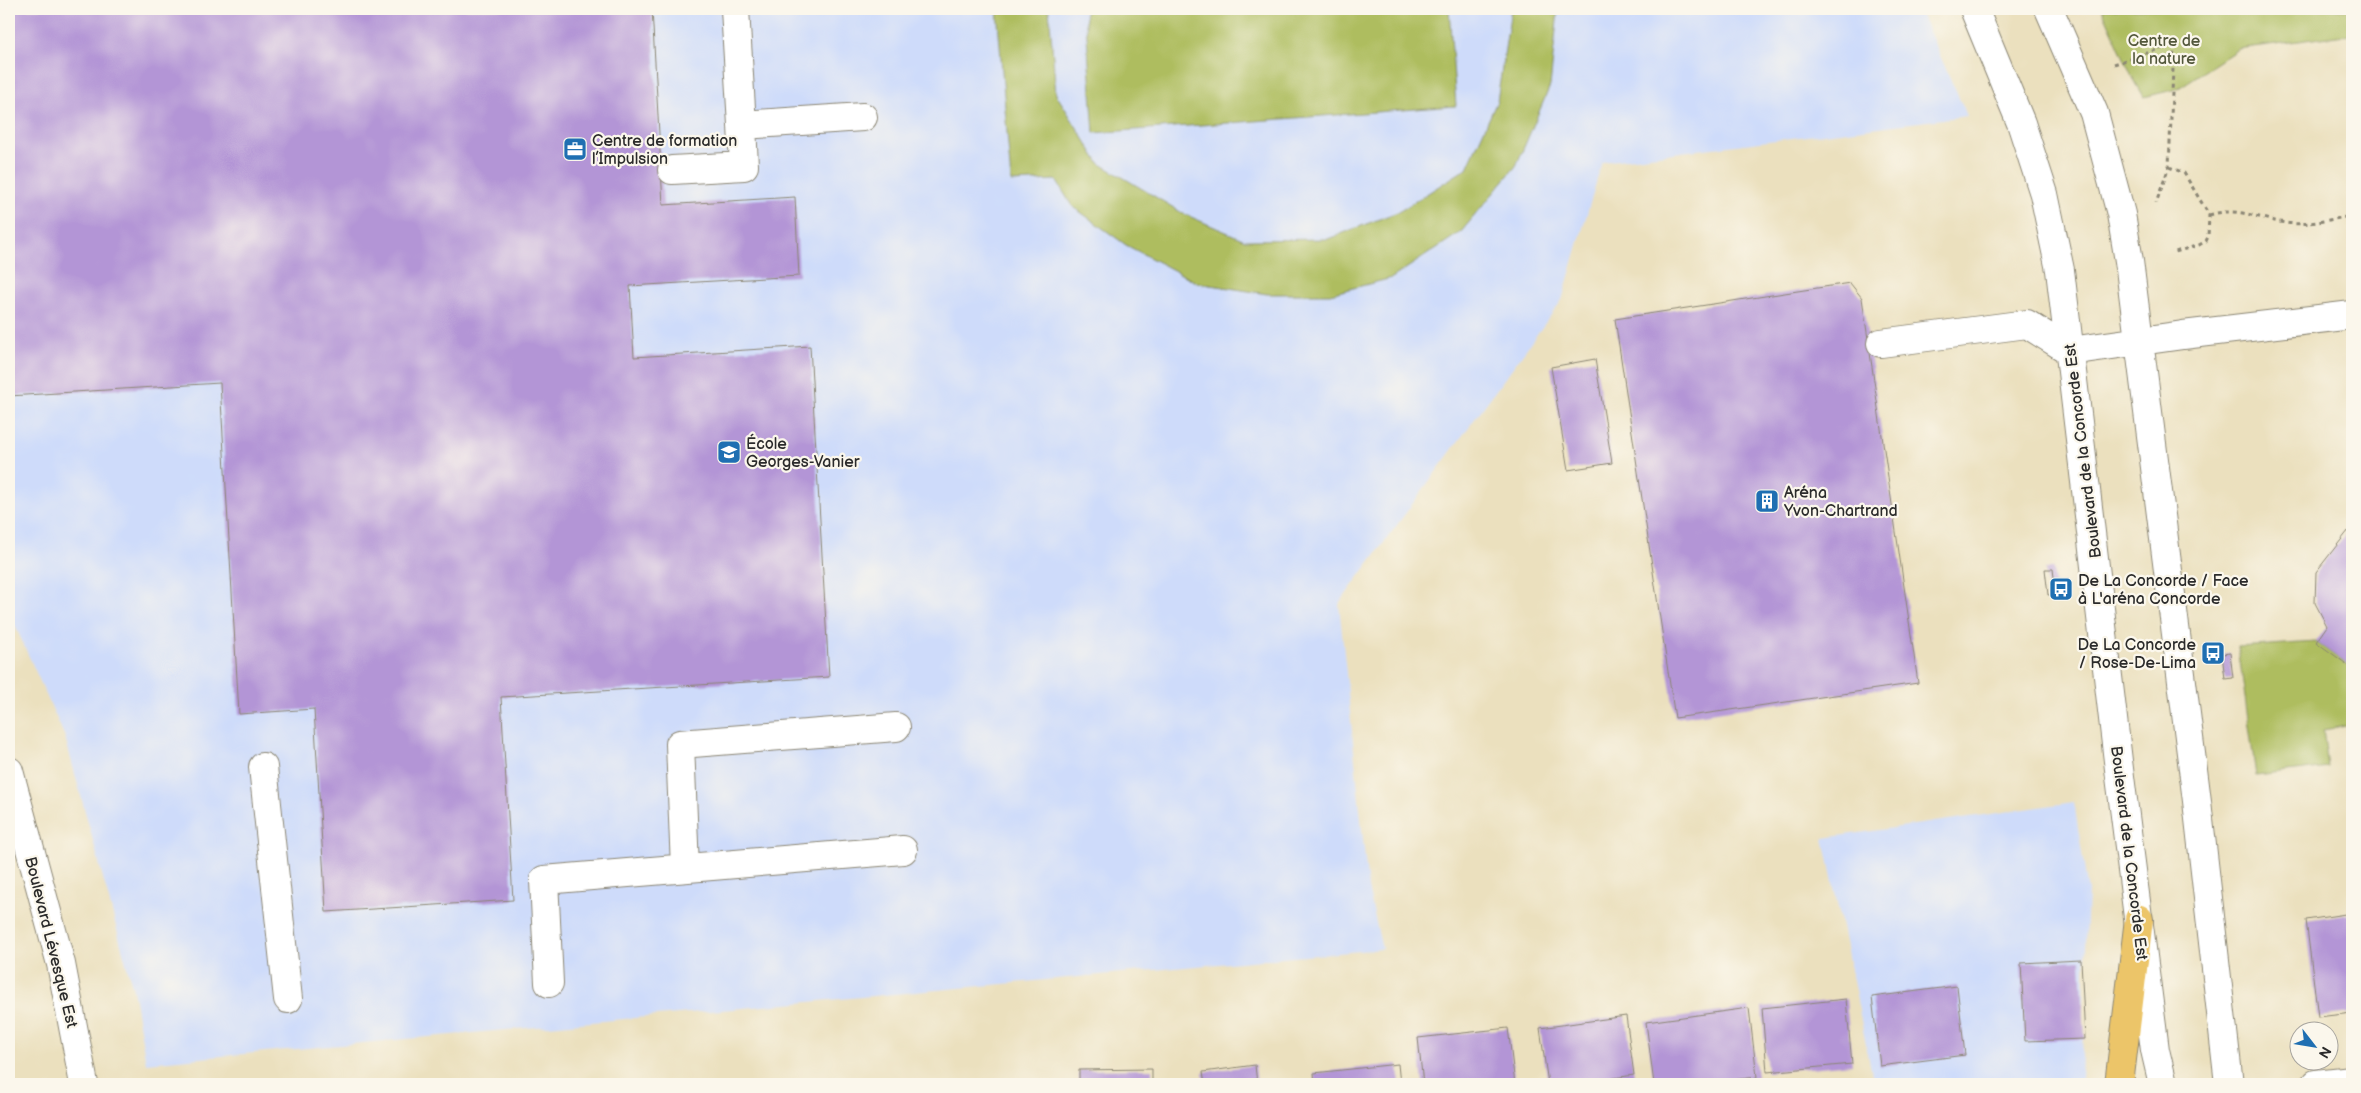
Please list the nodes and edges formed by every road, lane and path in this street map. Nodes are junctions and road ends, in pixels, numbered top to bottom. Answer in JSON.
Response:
{"nodes":[{"id":1,"x":735,"y":9,"type":"edge"},
{"id":2,"x":1974,"y":9,"type":"edge"},
{"id":3,"x":2049,"y":9,"type":"edge"},
{"id":4,"x":2114,"y":64,"type":"dead end"},
{"id":5,"x":863,"y":117,"type":"dead end"},
{"id":6,"x":742,"y":125,"type":"junction"},
{"id":7,"x":2169,"y":167,"type":"junction"},
{"id":8,"x":672,"y":170,"type":"dead end"},
{"id":9,"x":2155,"y":206,"type":"dead end"},
{"id":10,"x":2209,"y":215,"type":"junction"},
{"id":11,"x":2352,"y":216,"type":"edge"},
{"id":12,"x":2175,"y":252,"type":"dead end"},
{"id":13,"x":2352,"y":315,"type":"edge"},
{"id":14,"x":2140,"y":341,"type":"junction"},
{"id":15,"x":1881,"y":343,"type":"dead end"},
{"id":16,"x":2070,"y":350,"type":"junction"},
{"id":17,"x":896,"y":727,"type":"dead end"},
{"id":18,"x":263,"y":767,"type":"dead end"},
{"id":19,"x":9,"y":771,"type":"edge"},
{"id":20,"x":903,"y":850,"type":"dead end"},
{"id":21,"x":685,"y":868,"type":"junction"},
{"id":22,"x":2140,"y":919,"type":"junction"},
{"id":23,"x":549,"y":983,"type":"dead end"},
{"id":24,"x":288,"y":999,"type":"dead end"},
{"id":25,"x":2352,"y":1080,"type":"edge"},
{"id":26,"x":84,"y":1084,"type":"edge"},
{"id":27,"x":2119,"y":1084,"type":"edge"},
{"id":28,"x":2163,"y":1084,"type":"edge"},
{"id":29,"x":2230,"y":1084,"type":"edge"},
{"id":30,"x":2316,"y":1084,"type":"edge"}],
"edges":[{"from":1,"to":6,"type":"street"},
{"from":2,"to":16,"type":"street","name":"Boulevard de la Concorde Est"},
{"from":3,"to":14,"type":"street"},
{"from":4,"to":7,"type":"path"},
{"from":5,"to":6,"type":"street"},
{"from":6,"to":8,"type":"street"},
{"from":7,"to":9,"type":"path"},
{"from":7,"to":10,"type":"path"},
{"from":10,"to":11,"type":"path"},
{"from":10,"to":12,"type":"path"},
{"from":13,"to":14,"type":"street"},
{"from":14,"to":16,"type":"street"},
{"from":14,"to":29,"type":"street"},
{"from":15,"to":16,"type":"street"},
{"from":16,"to":22,"type":"street","name":"Boulevard de la Concorde Est"},
{"from":17,"to":21,"type":"street"},
{"from":18,"to":24,"type":"street"},
{"from":19,"to":26,"type":"street","name":"Boulevard Lévesque Est"},
{"from":20,"to":21,"type":"street"},
{"from":21,"to":23,"type":"street"},
{"from":22,"to":27,"type":"highway"},
{"from":22,"to":28,"type":"street","name":"Boulevard de la Concorde Est"},
{"from":25,"to":30,"type":"street"}]}
